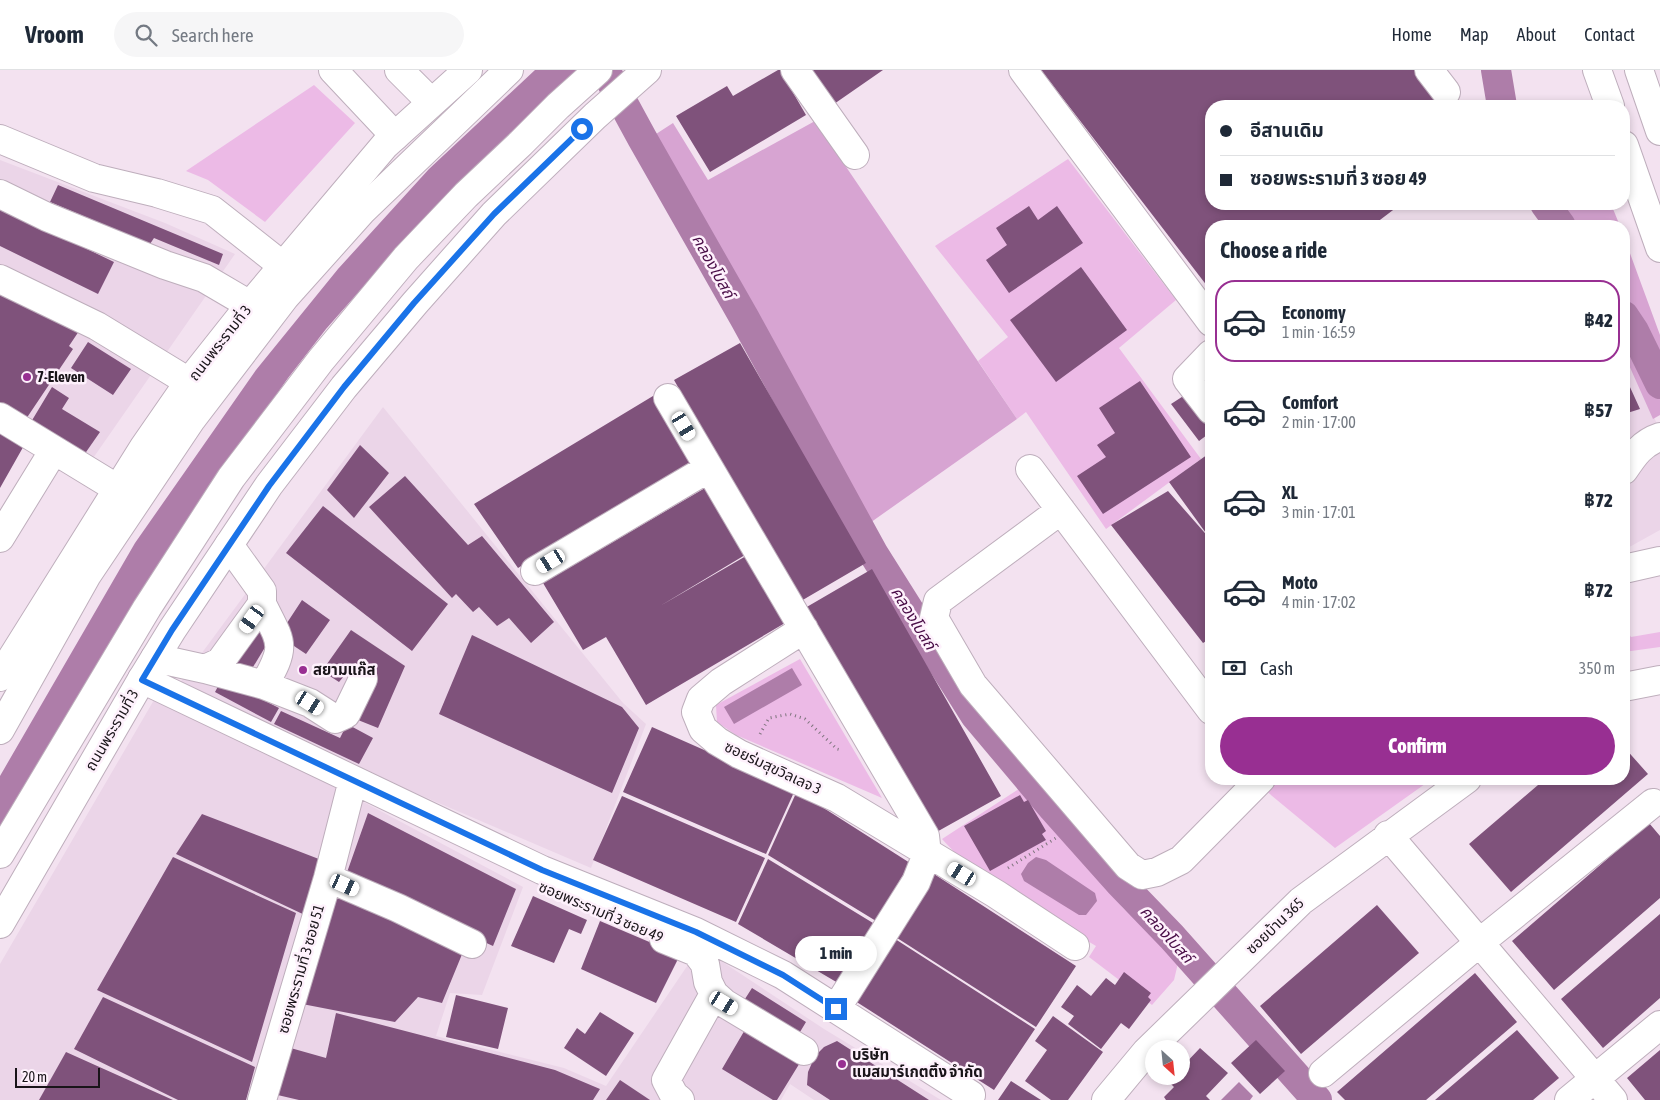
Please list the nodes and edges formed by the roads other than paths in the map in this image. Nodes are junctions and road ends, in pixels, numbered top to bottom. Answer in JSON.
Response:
{"nodes":[{"id":1,"x":333,"y":70,"type":"edge"},
{"id":2,"x":399,"y":70,"type":"edge"},
{"id":3,"x":468,"y":70,"type":"edge"},
{"id":4,"x":510,"y":70,"type":"edge"},
{"id":5,"x":598,"y":70,"type":"edge"},
{"id":6,"x":795,"y":70,"type":"edge"},
{"id":7,"x":1023,"y":70,"type":"edge"},
{"id":8,"x":1428,"y":70,"type":"edge"},
{"id":9,"x":1597,"y":70,"type":"edge"},
{"id":10,"x":1639,"y":70,"type":"edge"},
{"id":11,"x":643,"y":73,"type":"edge"},
{"id":12,"x":1446,"y":92,"type":"dead end"},
{"id":13,"x":1608,"y":100,"type":"edge"},
{"id":14,"x":431,"y":102,"type":"junction"},
{"id":15,"x":1660,"y":131,"type":"edge"},
{"id":16,"x":395,"y":136,"type":"junction"},
{"id":17,"x":0,"y":139,"type":"edge"},
{"id":18,"x":855,"y":155,"type":"dead end"},
{"id":19,"x":1630,"y":162,"type":"edge"},
{"id":20,"x":0,"y":194,"type":"edge"},
{"id":21,"x":1660,"y":248,"type":"edge"},
{"id":22,"x":283,"y":266,"type":"junction"},
{"id":23,"x":0,"y":279,"type":"edge"},
{"id":24,"x":250,"y":305,"type":"junction"},
{"id":25,"x":1205,"y":314,"type":"edge"},
{"id":26,"x":1205,"y":360,"type":"edge"},
{"id":27,"x":189,"y":382,"type":"junction"},
{"id":28,"x":668,"y":398,"type":"dead end"},
{"id":29,"x":1205,"y":402,"type":"edge"},
{"id":30,"x":0,"y":417,"type":"edge"},
{"id":31,"x":1660,"y":437,"type":"edge"},
{"id":32,"x":54,"y":450,"type":"junction"},
{"id":33,"x":1630,"y":460,"type":"edge"},
{"id":34,"x":709,"y":468,"type":"junction"},
{"id":35,"x":1030,"y":469,"type":"dead end"},
{"id":36,"x":118,"y":489,"type":"junction"},
{"id":37,"x":1061,"y":510,"type":"junction"},
{"id":38,"x":0,"y":538,"type":"edge"},
{"id":39,"x":228,"y":545,"type":"junction"},
{"id":40,"x":1660,"y":561,"type":"edge"},
{"id":41,"x":1630,"y":568,"type":"edge"},
{"id":42,"x":535,"y":571,"type":"dead end"},
{"id":43,"x":262,"y":604,"type":"junction"},
{"id":44,"x":804,"y":629,"type":"junction"},
{"id":45,"x":148,"y":669,"type":"junction"},
{"id":46,"x":205,"y":669,"type":"junction"},
{"id":47,"x":0,"y":677,"type":"edge"},
{"id":48,"x":363,"y":678,"type":"dead end"},
{"id":49,"x":1660,"y":680,"type":"edge"},
{"id":50,"x":264,"y":685,"type":"junction"},
{"id":51,"x":1630,"y":686,"type":"edge"},
{"id":52,"x":1205,"y":702,"type":"edge"},
{"id":53,"x":0,"y":730,"type":"edge"},
{"id":54,"x":353,"y":780,"type":"junction"},
{"id":55,"x":1255,"y":785,"type":"edge"},
{"id":56,"x":1459,"y":785,"type":"edge"},
{"id":57,"x":1653,"y":803,"type":"dead end"},
{"id":58,"x":1388,"y":835,"type":"junction"},
{"id":59,"x":0,"y":854,"type":"edge"},
{"id":60,"x":927,"y":854,"type":"junction"},
{"id":61,"x":519,"y":859,"type":"junction"},
{"id":62,"x":328,"y":878,"type":"junction"},
{"id":63,"x":0,"y":924,"type":"edge"},
{"id":64,"x":1479,"y":943,"type":"junction"},
{"id":65,"x":472,"y":944,"type":"dead end"},
{"id":66,"x":1076,"y":946,"type":"dead end"},
{"id":67,"x":714,"y":994,"type":"junction"},
{"id":68,"x":836,"y":1009,"type":"junction"},
{"id":69,"x":1660,"y":1024,"type":"edge"},
{"id":70,"x":804,"y":1051,"type":"dead end"},
{"id":71,"x":1323,"y":1073,"type":"dead end"},
{"id":72,"x":1595,"y":1079,"type":"junction"},
{"id":73,"x":971,"y":1096,"type":"dead end"},
{"id":74,"x":262,"y":1100,"type":"edge"},
{"id":75,"x":680,"y":1100,"type":"edge"},
{"id":76,"x":1106,"y":1100,"type":"edge"},
{"id":77,"x":1568,"y":1100,"type":"edge"},
{"id":78,"x":1613,"y":1100,"type":"edge"}],
"edges":[{"from":1,"to":16,"type":"street"},
{"from":2,"to":14,"type":"street"},
{"from":3,"to":14,"type":"street","name":"ถนนพระรามที่ 3"},
{"from":4,"to":53,"type":"street"},
{"from":5,"to":59,"type":"street"},
{"from":6,"to":18,"type":"street"},
{"from":7,"to":25,"type":"street"},
{"from":8,"to":12,"type":"street"},
{"from":9,"to":13,"type":"street"},
{"from":10,"to":15,"type":"street"},
{"from":11,"to":39,"type":"street","name":"ถนนพระรามที่ 3"},
{"from":14,"to":16,"type":"street","name":"ถนนพระรามที่ 3"},
{"from":16,"to":22,"type":"street","name":"ถนนพระรามที่ 3"},
{"from":17,"to":22,"type":"street"},
{"from":19,"to":21,"type":"street"},
{"from":20,"to":24,"type":"street"},
{"from":22,"to":24,"type":"street","name":"ถนนพระรามที่ 3"},
{"from":23,"to":27,"type":"street"},
{"from":24,"to":27,"type":"street","name":"ถนนพระรามที่ 3"},
{"from":26,"to":29,"type":"street"},
{"from":27,"to":36,"type":"street","name":"ถนนพระรามที่ 3"},
{"from":28,"to":34,"type":"street"},
{"from":30,"to":32,"type":"street"},
{"from":31,"to":33,"type":"street"},
{"from":32,"to":36,"type":"street"},
{"from":32,"to":38,"type":"street"},
{"from":34,"to":42,"type":"street"},
{"from":34,"to":44,"type":"street"},
{"from":35,"to":37,"type":"street"},
{"from":36,"to":47,"type":"street","name":"ถนนพระรามที่ 3"},
{"from":37,"to":52,"type":"street"},
{"from":37,"to":55,"type":"street"},
{"from":39,"to":43,"type":"street"},
{"from":39,"to":45,"type":"street","name":"ถนนพระรามที่ 3"},
{"from":40,"to":41,"type":"street"},
{"from":43,"to":46,"type":"street"},
{"from":43,"to":50,"type":"street"},
{"from":44,"to":60,"type":"street"},
{"from":44,"to":60,"type":"street","name":"ซอยร่มสุขวิลเลจ 3"},
{"from":45,"to":46,"type":"street"},
{"from":45,"to":54,"type":"street","name":"ซอยพระรามที่ 3 ซอย 49"},
{"from":45,"to":63,"type":"street","name":"ถนนพระรามที่ 3"},
{"from":46,"to":50,"type":"street"},
{"from":48,"to":50,"type":"street"},
{"from":49,"to":51,"type":"street"},
{"from":54,"to":61,"type":"street","name":"ซอยพระรามที่ 3 ซอย 49"},
{"from":54,"to":62,"type":"street","name":"ซอยพระรามที่ 3 ซอย 51"},
{"from":56,"to":58,"type":"street","name":"ซอยบ้าน 365"},
{"from":57,"to":64,"type":"street"},
{"from":58,"to":64,"type":"street"},
{"from":58,"to":76,"type":"street","name":"ซอยบ้าน 365"},
{"from":60,"to":66,"type":"street","name":"ซอยร่มสุขวิลเลจ 3"},
{"from":60,"to":68,"type":"street"},
{"from":61,"to":67,"type":"street","name":"ซอยพระรามที่ 3 ซอย 49"},
{"from":61,"to":68,"type":"street","name":"ซอยพระรามที่ 3 ซอย 49"},
{"from":62,"to":65,"type":"street"},
{"from":62,"to":74,"type":"street","name":"ซอยพระรามที่ 3 ซอย 51"},
{"from":64,"to":71,"type":"street"},
{"from":64,"to":72,"type":"street"},
{"from":67,"to":70,"type":"street"},
{"from":67,"to":75,"type":"street"},
{"from":68,"to":73,"type":"street","name":"ซอยพระรามที่ 3 ซอย 49"},
{"from":69,"to":72,"type":"street"},
{"from":72,"to":77,"type":"street"},
{"from":72,"to":78,"type":"street"}]}
